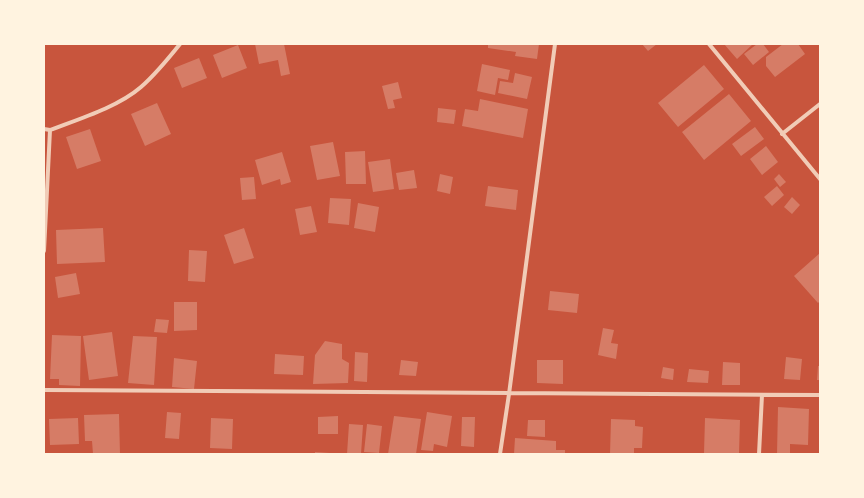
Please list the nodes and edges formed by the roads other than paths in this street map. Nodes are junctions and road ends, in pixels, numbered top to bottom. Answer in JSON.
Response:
{"nodes":[{"id":1,"x":180,"y":44,"type":"edge"},
{"id":2,"x":555,"y":44,"type":"edge"},
{"id":3,"x":709,"y":44,"type":"edge"},
{"id":4,"x":820,"y":104,"type":"edge"},
{"id":5,"x":44,"y":129,"type":"edge"},
{"id":6,"x":50,"y":130,"type":"junction"},
{"id":7,"x":782,"y":134,"type":"junction"},
{"id":8,"x":820,"y":179,"type":"edge"},
{"id":9,"x":44,"y":251,"type":"edge"},
{"id":10,"x":44,"y":390,"type":"edge"},
{"id":11,"x":509,"y":394,"type":"junction"},
{"id":12,"x":762,"y":395,"type":"junction"},
{"id":13,"x":820,"y":395,"type":"edge"},
{"id":14,"x":500,"y":454,"type":"edge"},
{"id":15,"x":759,"y":454,"type":"edge"}],
"edges":[{"from":1,"to":6,"type":"street"},
{"from":2,"to":11,"type":"street"},
{"from":3,"to":7,"type":"street"},
{"from":4,"to":7,"type":"street"},
{"from":5,"to":6,"type":"street"},
{"from":6,"to":9,"type":"street"},
{"from":7,"to":8,"type":"street"},
{"from":10,"to":11,"type":"street"},
{"from":11,"to":12,"type":"street"},
{"from":11,"to":14,"type":"street"},
{"from":12,"to":13,"type":"street"},
{"from":12,"to":15,"type":"street"}]}
